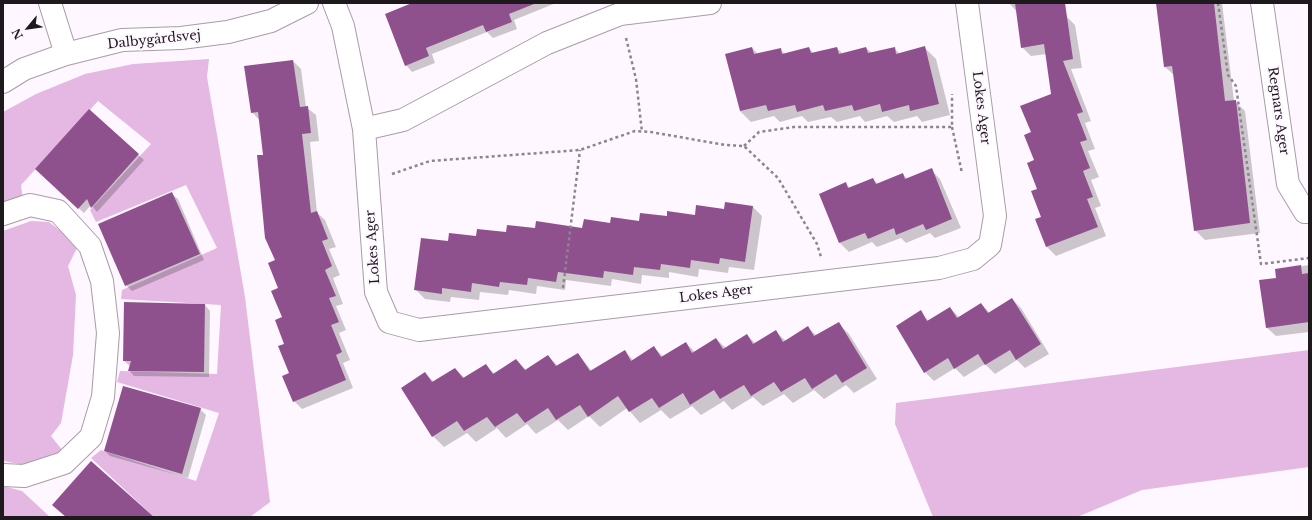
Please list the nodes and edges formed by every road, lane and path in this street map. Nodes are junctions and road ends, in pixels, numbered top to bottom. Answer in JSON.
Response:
{"nodes":[{"id":1,"x":50,"y":3,"type":"edge"},
{"id":2,"x":307,"y":3,"type":"edge"},
{"id":3,"x":334,"y":3,"type":"edge"},
{"id":4,"x":710,"y":3,"type":"edge"},
{"id":5,"x":967,"y":3,"type":"edge"},
{"id":6,"x":1218,"y":3,"type":"edge"},
{"id":7,"x":1262,"y":3,"type":"edge"},
{"id":8,"x":620,"y":14,"type":"junction"},
{"id":9,"x":66,"y":54,"type":"junction"},
{"id":10,"x":976,"y":74,"type":"junction"},
{"id":11,"x":3,"y":82,"type":"edge"},
{"id":12,"x":364,"y":129,"type":"junction"},
{"id":13,"x":642,"y":132,"type":"junction"},
{"id":14,"x":744,"y":146,"type":"junction"},
{"id":15,"x":580,"y":150,"type":"junction"},
{"id":16,"x":368,"y":182,"type":"junction"},
{"id":17,"x":1309,"y":212,"type":"edge"},
{"id":18,"x":3,"y":214,"type":"edge"},
{"id":19,"x":1309,"y":258,"type":"edge"},
{"id":20,"x":829,"y":281,"type":"junction"},
{"id":21,"x":560,"y":313,"type":"junction"},
{"id":22,"x":3,"y":475,"type":"edge"}],
"edges":[{"from":1,"to":9,"type":"street"},
{"from":2,"to":9,"type":"street","name":"Dalbygårdsvej"},
{"from":3,"to":12,"type":"street","name":"Lokes Ager"},
{"from":4,"to":8,"type":"street"},
{"from":5,"to":10,"type":"street","name":"Lokes Ager"},
{"from":6,"to":19,"type":"path"},
{"from":7,"to":17,"type":"street","name":"Regnars Ager"},
{"from":8,"to":12,"type":"street"},
{"from":8,"to":13,"type":"path"},
{"from":9,"to":11,"type":"street","name":"Dalbygårdsvej"},
{"from":10,"to":14,"type":"path"},
{"from":10,"to":20,"type":"street","name":"Lokes Ager"},
{"from":12,"to":16,"type":"street","name":"Lokes Ager"},
{"from":13,"to":14,"type":"path"},
{"from":13,"to":15,"type":"path"},
{"from":14,"to":20,"type":"path"},
{"from":15,"to":16,"type":"path"},
{"from":15,"to":21,"type":"path"},
{"from":16,"to":21,"type":"street","name":"Lokes Ager"},
{"from":18,"to":22,"type":"street"},
{"from":20,"to":21,"type":"street","name":"Lokes Ager"}]}
